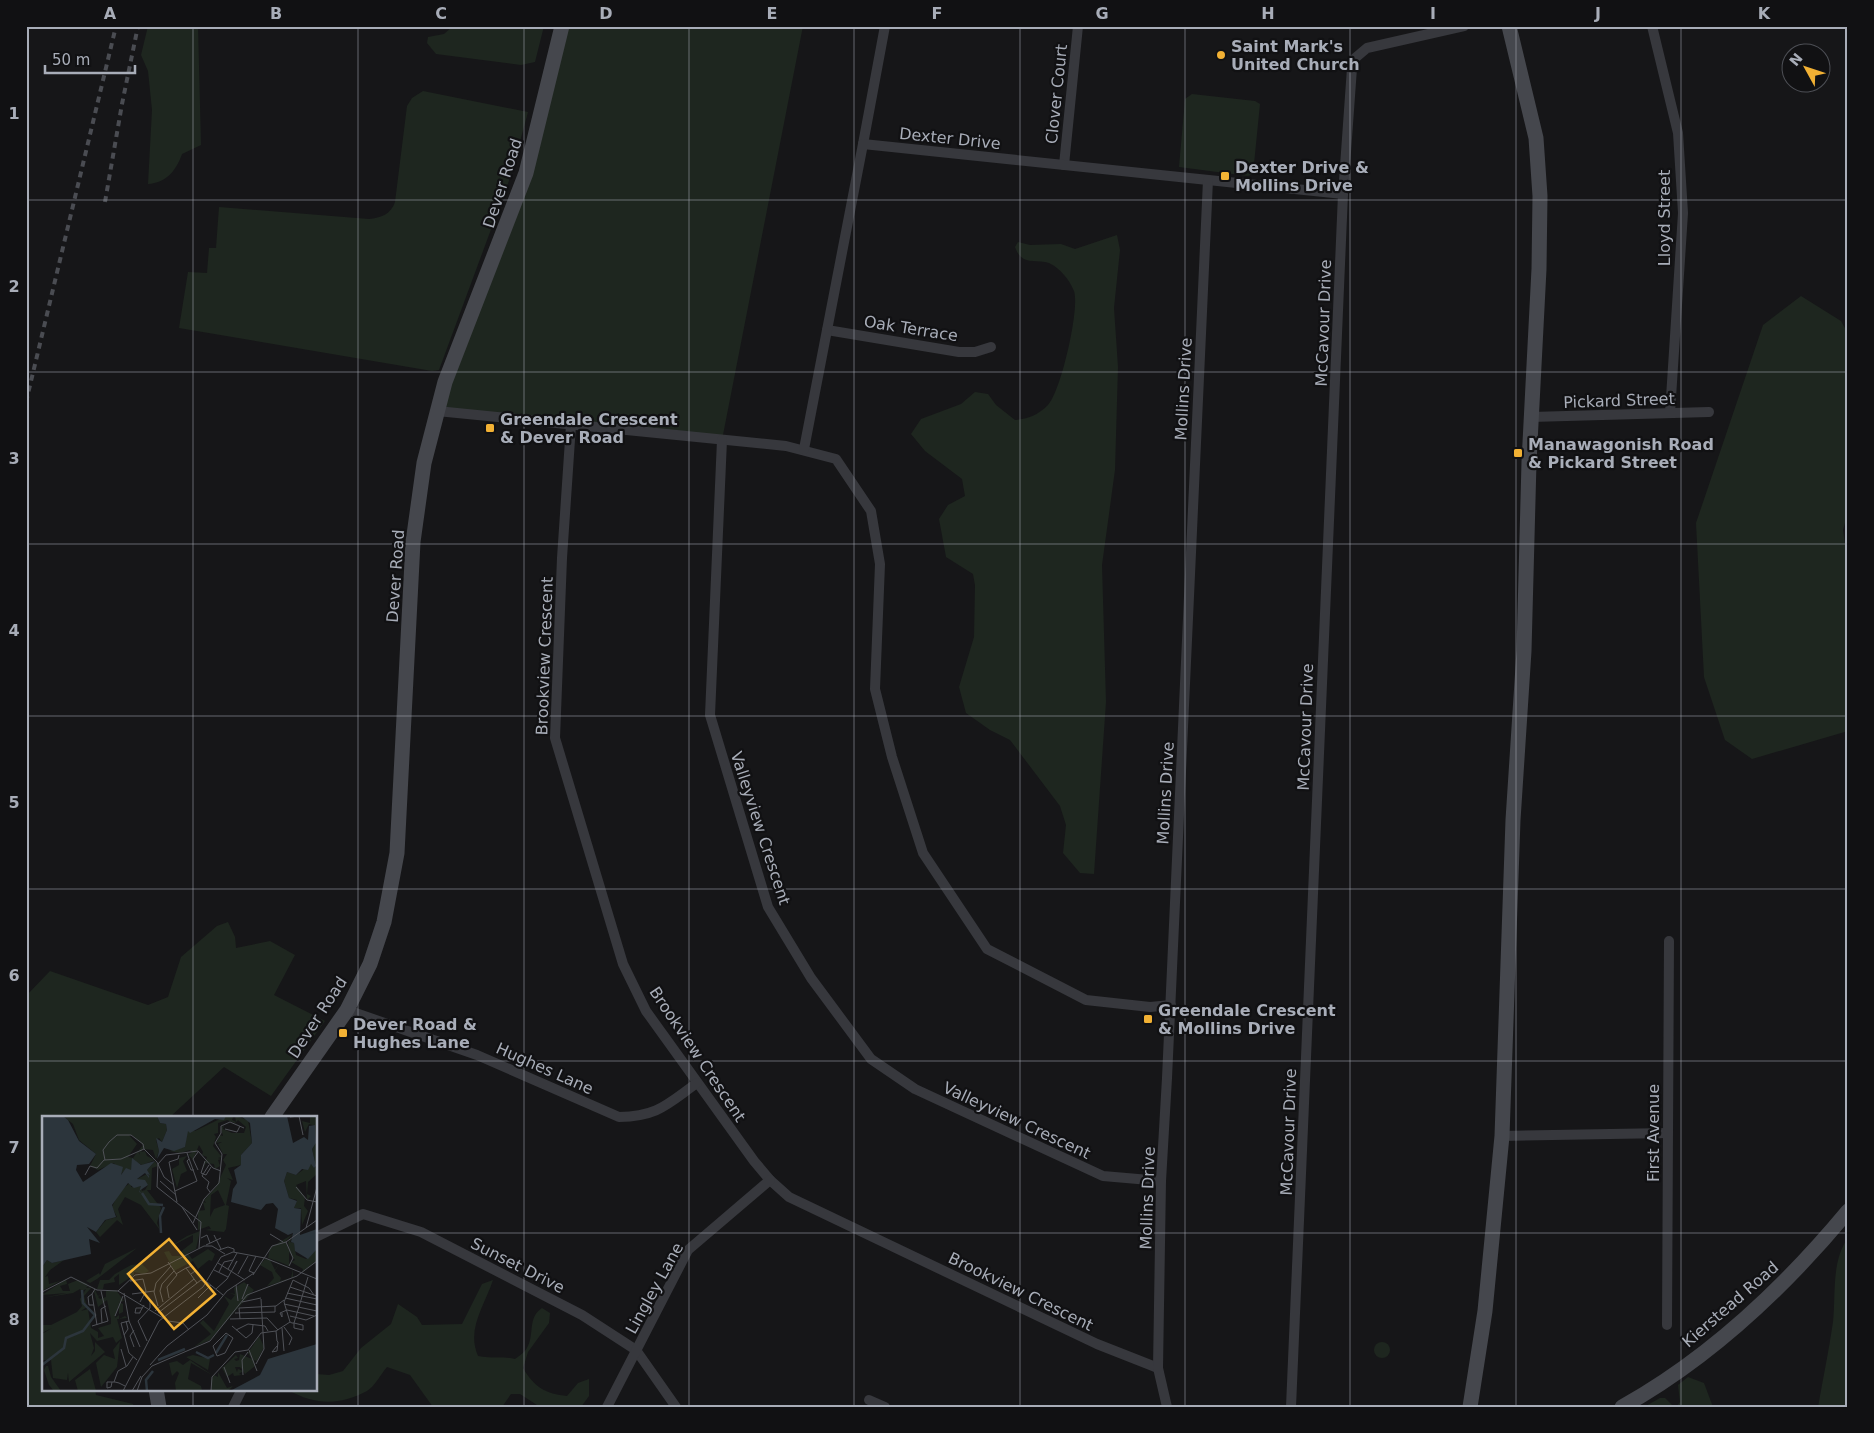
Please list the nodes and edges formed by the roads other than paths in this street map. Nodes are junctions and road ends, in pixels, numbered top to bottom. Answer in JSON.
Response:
{"nodes":[{"id":1,"x":562,"y":26,"type":"edge"},
{"id":2,"x":885,"y":26,"type":"edge"},
{"id":3,"x":1078,"y":26,"type":"edge"},
{"id":4,"x":1464,"y":26,"type":"edge"},
{"id":5,"x":1509,"y":26,"type":"edge"},
{"id":6,"x":1652,"y":26,"type":"edge"},
{"id":7,"x":862,"y":144,"type":"junction"},
{"id":8,"x":1064,"y":165,"type":"junction"},
{"id":9,"x":1208,"y":180,"type":"junction"},
{"id":10,"x":1344,"y":194,"type":"junction"},
{"id":11,"x":827,"y":330,"type":"junction"},
{"id":12,"x":991,"y":347,"type":"dead end"},
{"id":13,"x":437,"y":411,"type":"junction"},
{"id":14,"x":1709,"y":412,"type":"dead end"},
{"id":15,"x":1670,"y":414,"type":"junction"},
{"id":16,"x":1530,"y":417,"type":"junction"},
{"id":17,"x":571,"y":425,"type":"junction"},
{"id":18,"x":722,"y":440,"type":"junction"},
{"id":19,"x":804,"y":449,"type":"junction"},
{"id":20,"x":1670,"y":941,"type":"dead end"},
{"id":21,"x":1170,"y":1005,"type":"junction"},
{"id":22,"x":347,"y":1010,"type":"junction"},
{"id":23,"x":697,"y":1083,"type":"junction"},
{"id":24,"x":273,"y":1116,"type":"edge"},
{"id":25,"x":1668,"y":1133,"type":"junction"},
{"id":26,"x":1502,"y":1136,"type":"junction"},
{"id":27,"x":770,"y":1180,"type":"junction"},
{"id":28,"x":1161,"y":1180,"type":"junction"},
{"id":29,"x":1848,"y":1212,"type":"edge"},
{"id":30,"x":318,"y":1236,"type":"edge"},
{"id":31,"x":1667,"y":1325,"type":"dead end"},
{"id":32,"x":636,"y":1350,"type":"junction"},
{"id":33,"x":1158,"y":1368,"type":"junction"},
{"id":34,"x":156,"y":1390,"type":"edge"},
{"id":35,"x":242,"y":1390,"type":"edge"},
{"id":36,"x":869,"y":1400,"type":"dead end"},
{"id":37,"x":159,"y":1407,"type":"edge"},
{"id":38,"x":233,"y":1407,"type":"edge"},
{"id":39,"x":607,"y":1407,"type":"edge"},
{"id":40,"x":676,"y":1407,"type":"edge"},
{"id":41,"x":885,"y":1407,"type":"edge"},
{"id":42,"x":1167,"y":1407,"type":"edge"},
{"id":43,"x":1291,"y":1407,"type":"edge"},
{"id":44,"x":1470,"y":1407,"type":"edge"},
{"id":45,"x":1622,"y":1407,"type":"edge"}],
"edges":[{"from":1,"to":13,"type":"main road","name":"Dever Road"},
{"from":2,"to":7,"type":"street"},
{"from":3,"to":8,"type":"street","name":"Clover Court"},
{"from":4,"to":10,"type":"street","name":"McCavour Drive"},
{"from":5,"to":16,"type":"main road"},
{"from":6,"to":15,"type":"street","name":"Lloyd Street"},
{"from":7,"to":8,"type":"street","name":"Dexter Drive"},
{"from":7,"to":11,"type":"street"},
{"from":8,"to":9,"type":"street","name":"Dexter Drive"},
{"from":9,"to":10,"type":"street","name":"Dexter Drive"},
{"from":9,"to":21,"type":"street","name":"Mollins Drive"},
{"from":10,"to":43,"type":"street","name":"McCavour Drive"},
{"from":11,"to":12,"type":"street","name":"Oak Terrace"},
{"from":11,"to":19,"type":"street"},
{"from":13,"to":17,"type":"street"},
{"from":13,"to":22,"type":"main road","name":"Dever Road"},
{"from":14,"to":15,"type":"street","name":"Pickard Street"},
{"from":15,"to":16,"type":"street","name":"Pickard Street"},
{"from":16,"to":26,"type":"main road"},
{"from":17,"to":18,"type":"street"},
{"from":17,"to":23,"type":"street","name":"Brookview Crescent"},
{"from":18,"to":19,"type":"street"},
{"from":18,"to":28,"type":"street","name":"Valleyview Crescent"},
{"from":19,"to":21,"type":"street"},
{"from":20,"to":25,"type":"street","name":"First Avenue"},
{"from":21,"to":28,"type":"street","name":"Mollins Drive"},
{"from":22,"to":23,"type":"street","name":"Hughes Lane"},
{"from":22,"to":24,"type":"main road","name":"Dever Road"},
{"from":23,"to":27,"type":"street","name":"Brookview Crescent"},
{"from":25,"to":26,"type":"street"},
{"from":25,"to":31,"type":"street","name":"First Avenue"},
{"from":26,"to":44,"type":"main road"},
{"from":27,"to":32,"type":"street","name":"Lingley Lane"},
{"from":27,"to":33,"type":"street","name":"Brookview Crescent"},
{"from":28,"to":33,"type":"street","name":"Mollins Drive"},
{"from":29,"to":45,"type":"main road","name":"Kierstead Road"},
{"from":30,"to":32,"type":"street","name":"Sunset Drive"},
{"from":32,"to":39,"type":"street","name":"Lingley Lane"},
{"from":32,"to":40,"type":"street","name":"Sunset Drive"},
{"from":33,"to":42,"type":"street","name":"Mollins Drive"},
{"from":34,"to":37,"type":"main road"},
{"from":35,"to":38,"type":"street"},
{"from":36,"to":41,"type":"street"}]}
